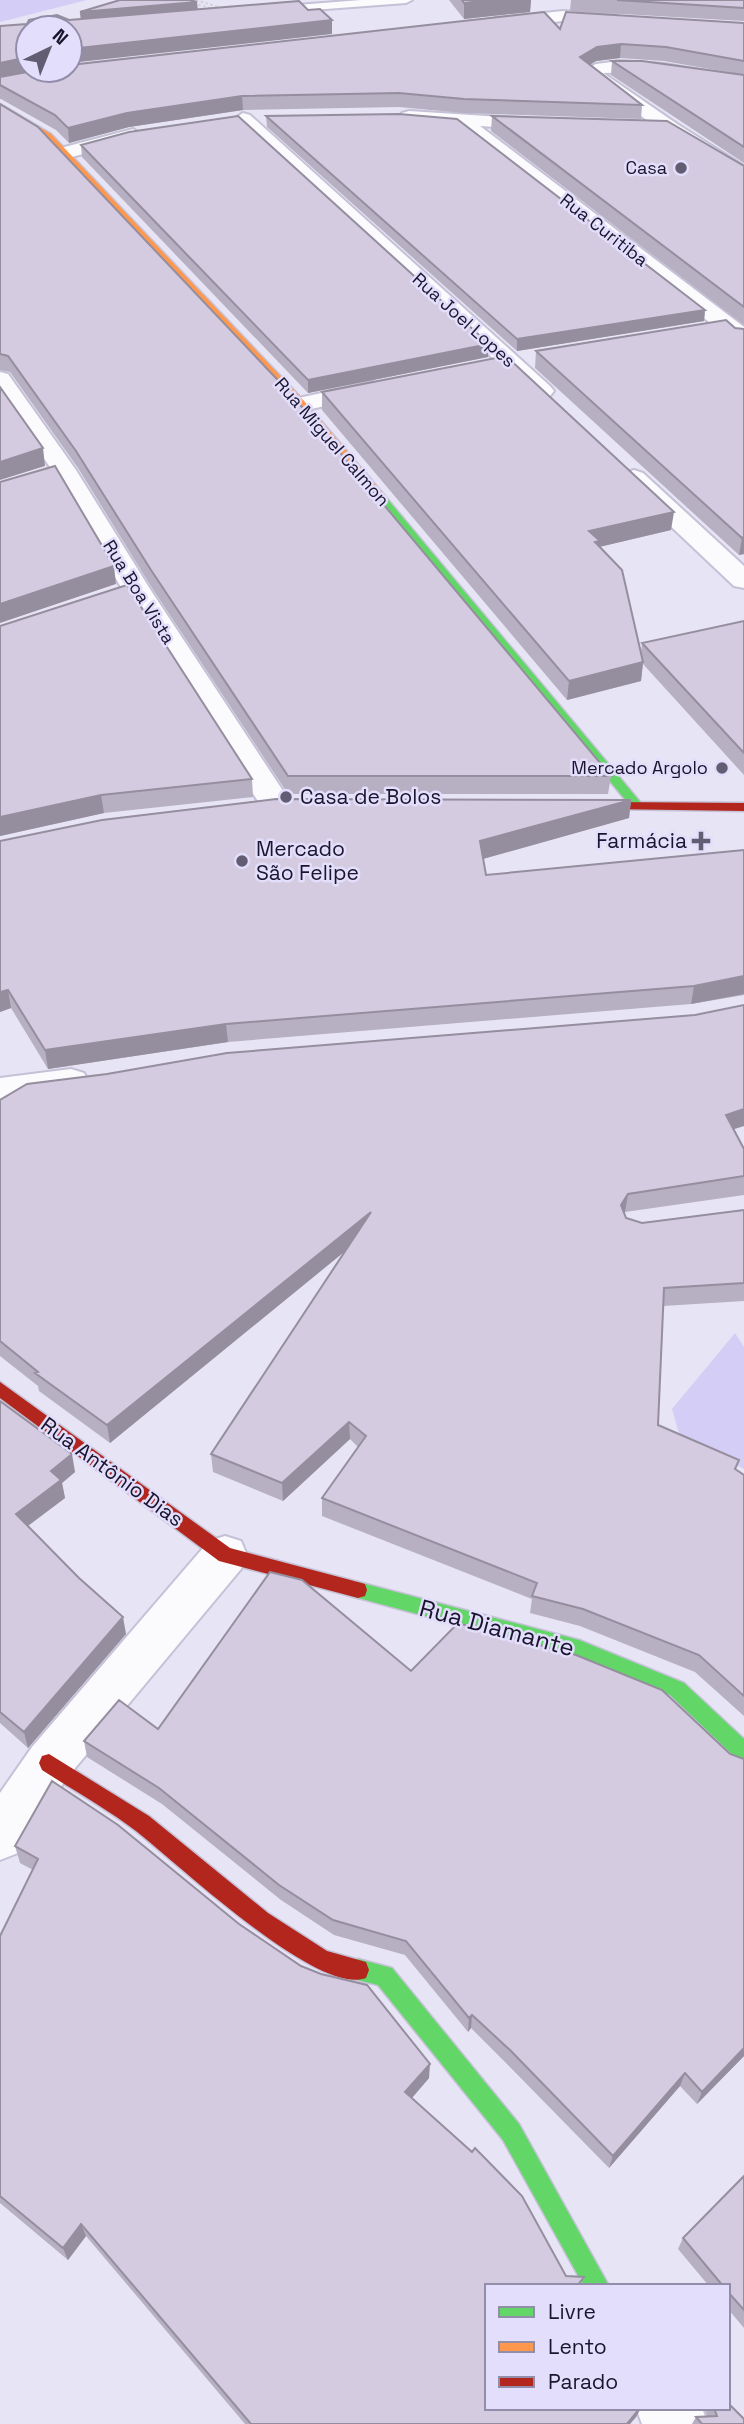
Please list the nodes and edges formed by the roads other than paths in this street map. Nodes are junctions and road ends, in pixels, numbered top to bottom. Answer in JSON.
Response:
{"nodes":[{"id":1,"x":406,"y":0,"type":"edge"},
{"id":2,"x":261,"y":10,"type":"edge"},
{"id":3,"x":634,"y":21,"type":"edge"},
{"id":4,"x":482,"y":24,"type":"edge"},
{"id":5,"x":744,"y":82,"type":"edge"},
{"id":6,"x":0,"y":106,"type":"edge"},
{"id":7,"x":387,"y":117,"type":"edge"},
{"id":8,"x":266,"y":119,"type":"edge"},
{"id":9,"x":463,"y":122,"type":"junction"},
{"id":10,"x":560,"y":125,"type":"edge"},
{"id":11,"x":642,"y":127,"type":"edge"},
{"id":12,"x":670,"y":128,"type":"junction"},
{"id":13,"x":155,"y":131,"type":"edge"},
{"id":14,"x":64,"y":153,"type":"junction"},
{"id":15,"x":744,"y":174,"type":"edge"},
{"id":16,"x":702,"y":331,"type":"edge"},
{"id":17,"x":737,"y":333,"type":"edge"},
{"id":18,"x":538,"y":357,"type":"edge"},
{"id":19,"x":511,"y":362,"type":"junction"},
{"id":20,"x":485,"y":367,"type":"edge"},
{"id":21,"x":0,"y":379,"type":"edge"},
{"id":22,"x":393,"y":385,"type":"edge"},
{"id":23,"x":302,"y":404,"type":"junction"},
{"id":24,"x":561,"y":409,"type":"edge"},
{"id":25,"x":622,"y":466,"type":"edge"},
{"id":26,"x":744,"y":580,"type":"edge"},
{"id":27,"x":596,"y":806,"type":"edge"},
{"id":28,"x":637,"y":806,"type":"junction"},
{"id":29,"x":277,"y":807,"type":"edge"},
{"id":30,"x":744,"y":807,"type":"edge"},
{"id":31,"x":109,"y":1077,"type":"edge"},
{"id":32,"x":0,"y":1091,"type":"edge"},
{"id":33,"x":0,"y":1389,"type":"edge"},
{"id":34,"x":225,"y":1555,"type":"junction"},
{"id":35,"x":744,"y":1752,"type":"edge"},
{"id":36,"x":49,"y":1763,"type":"junction"},
{"id":37,"x":0,"y":1836,"type":"edge"},
{"id":38,"x":596,"y":2284,"type":"edge"},
{"id":39,"x":657,"y":2410,"type":"edge"},
{"id":40,"x":645,"y":2424,"type":"edge"}],
"edges":[{"from":1,"to":2,"type":"lane"},
{"from":3,"to":4,"type":"street"},
{"from":5,"to":12,"type":"street"},
{"from":6,"to":14,"type":"street","name":"Rua Miguel Calmon"},
{"from":7,"to":9,"type":"street"},
{"from":8,"to":19,"type":"street","name":"Rua Joel Lopes"},
{"from":9,"to":10,"type":"street"},
{"from":9,"to":17,"type":"street","name":"Rua Curitiba"},
{"from":11,"to":12,"type":"street"},
{"from":12,"to":15,"type":"street"},
{"from":13,"to":14,"type":"street"},
{"from":14,"to":23,"type":"street","name":"Rua Miguel Calmon"},
{"from":16,"to":17,"type":"street"},
{"from":18,"to":19,"type":"street"},
{"from":19,"to":20,"type":"street"},
{"from":19,"to":24,"type":"street","name":"Rua Joel Lopes"},
{"from":21,"to":29,"type":"street","name":"Rua Boa Vista"},
{"from":22,"to":23,"type":"street"},
{"from":23,"to":28,"type":"street","name":"Rua Miguel Calmon"},
{"from":25,"to":26,"type":"street"},
{"from":27,"to":28,"type":"street"},
{"from":28,"to":30,"type":"street"},
{"from":31,"to":32,"type":"street"},
{"from":33,"to":34,"type":"street","name":"Rua Antônio Dias"},
{"from":34,"to":35,"type":"street","name":"Rua Diamante"},
{"from":34,"to":36,"type":"street"},
{"from":36,"to":37,"type":"street"},
{"from":36,"to":38,"type":"street"},
{"from":39,"to":40,"type":"lane"}]}
